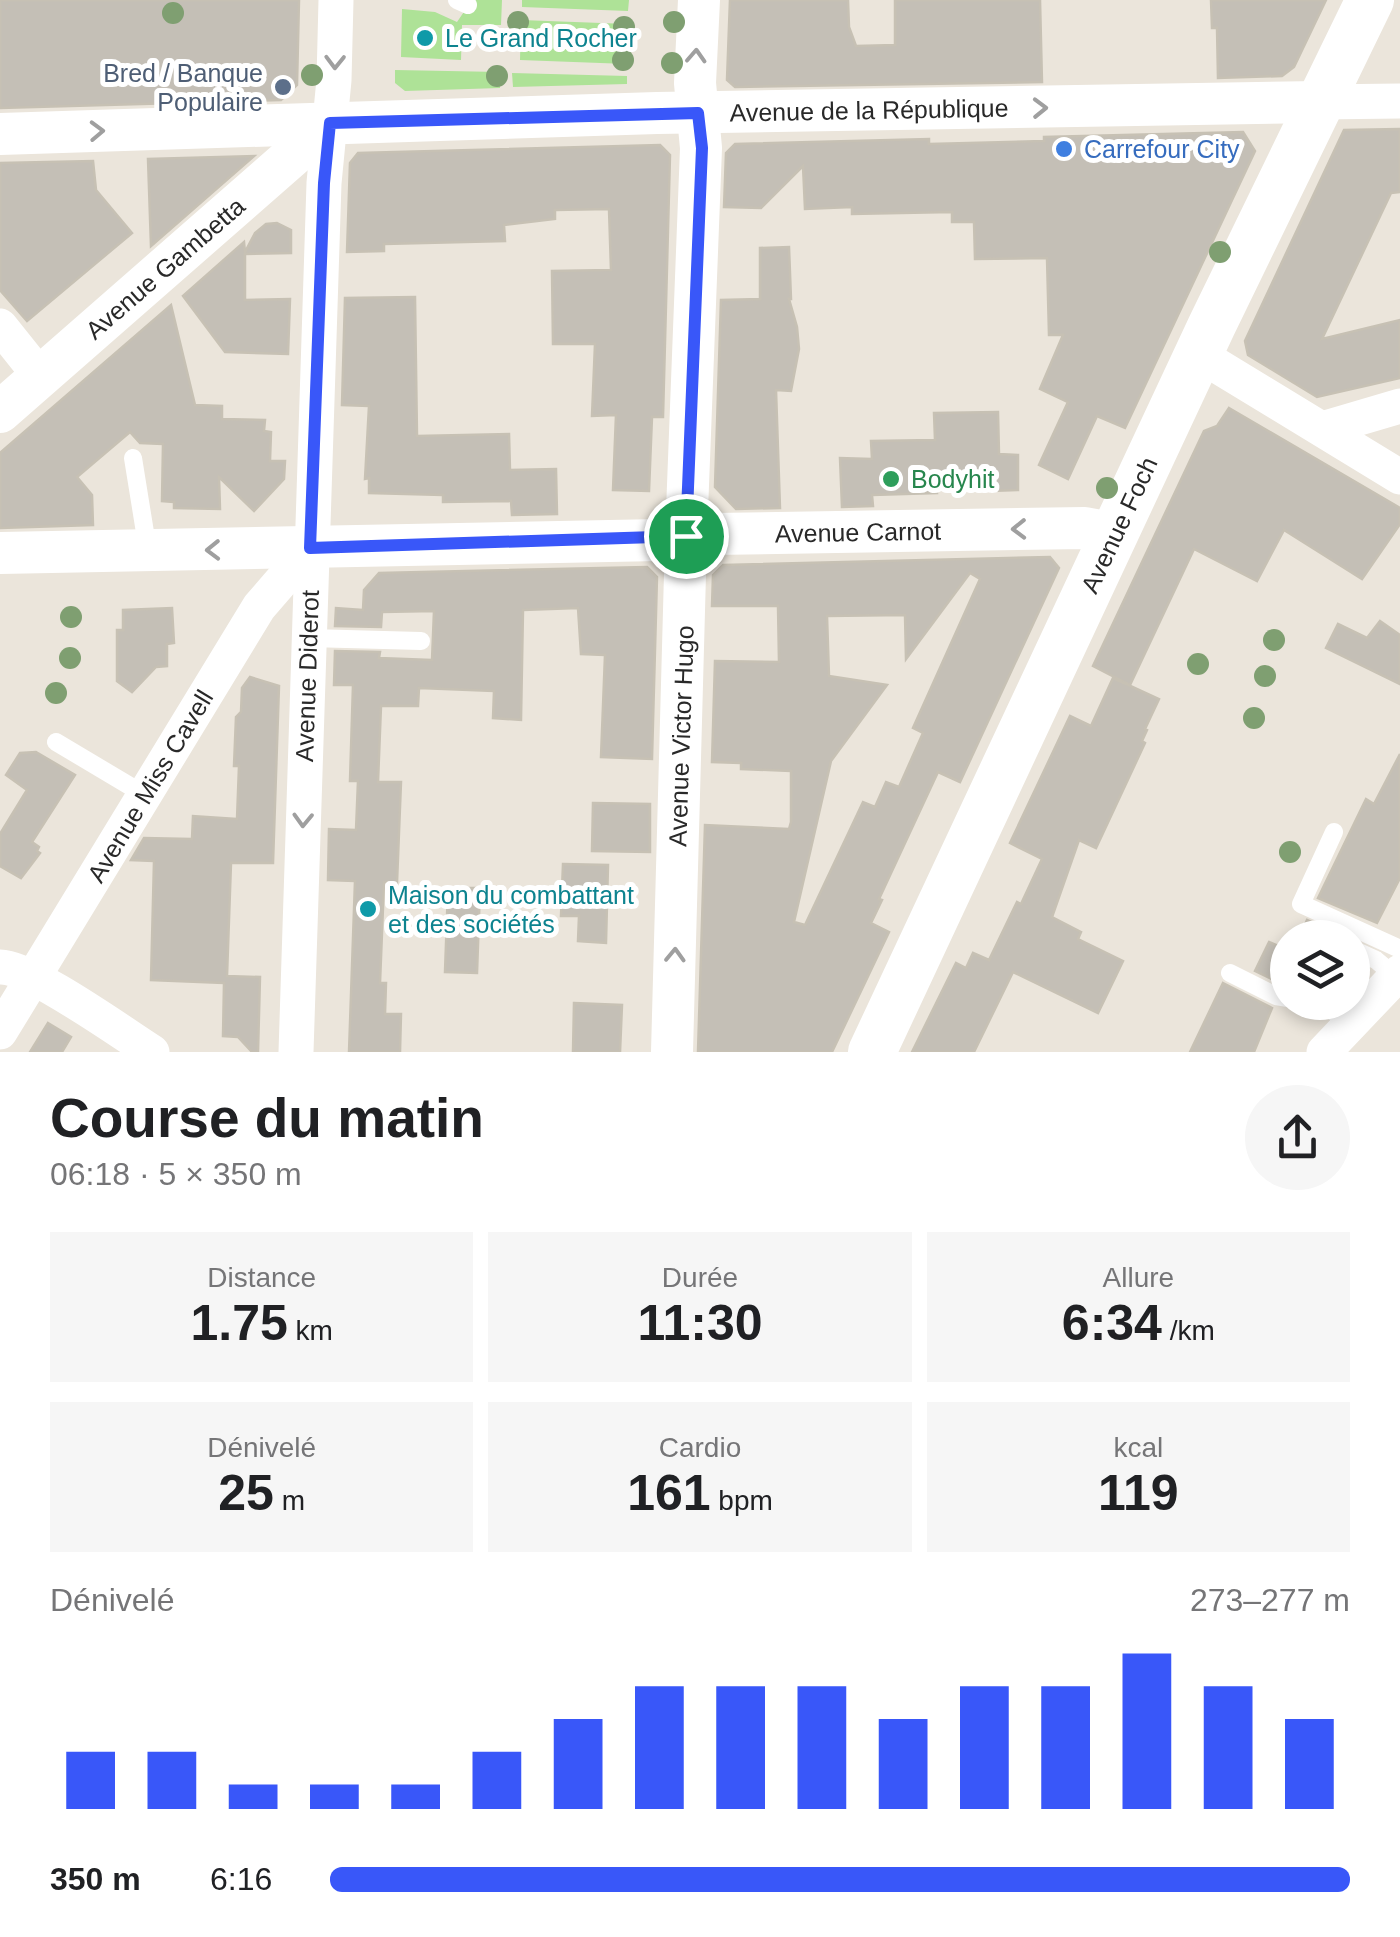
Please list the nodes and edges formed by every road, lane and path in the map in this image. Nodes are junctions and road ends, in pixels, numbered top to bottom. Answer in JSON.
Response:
{"nodes":[{"id":1,"x":336,"y":0,"type":"edge"},
{"id":2,"x":699,"y":0,"type":"edge"},
{"id":3,"x":1370,"y":0,"type":"edge"},
{"id":4,"x":1396,"y":98,"type":"edge"},
{"id":5,"x":1318,"y":102,"type":"junction"},
{"id":6,"x":698,"y":113,"type":"junction"},
{"id":7,"x":330,"y":123,"type":"junction"},
{"id":8,"x":0,"y":134,"type":"edge"},
{"id":9,"x":0,"y":326,"type":"edge"},
{"id":10,"x":1198,"y":354,"type":"junction"},
{"id":11,"x":40,"y":376,"type":"junction"},
{"id":12,"x":1400,"y":406,"type":"edge"},
{"id":13,"x":0,"y":412,"type":"edge"},
{"id":14,"x":1322,"y":430,"type":"junction"},
{"id":15,"x":133,"y":458,"type":"dead end"},
{"id":16,"x":1400,"y":477,"type":"edge"},
{"id":17,"x":1116,"y":534,"type":"junction"},
{"id":18,"x":686,"y":536,"type":"junction"},
{"id":19,"x":310,"y":548,"type":"junction"},
{"id":20,"x":148,"y":551,"type":"junction"},
{"id":21,"x":0,"y":553,"type":"edge"},
{"id":22,"x":309,"y":638,"type":"junction"},
{"id":23,"x":421,"y":641,"type":"dead end"},
{"id":24,"x":56,"y":742,"type":"dead end"},
{"id":25,"x":145,"y":795,"type":"junction"},
{"id":26,"x":1334,"y":832,"type":"dead end"},
{"id":27,"x":1370,"y":957,"type":"edge"},
{"id":28,"x":1398,"y":966,"type":"edge"},
{"id":29,"x":16,"y":972,"type":"edge"},
{"id":30,"x":1230,"y":972,"type":"dead end"},
{"id":31,"x":1270,"y":993,"type":"edge"},
{"id":32,"x":1345,"y":1020,"type":"edge"},
{"id":33,"x":1350,"y":1024,"type":"junction"},
{"id":34,"x":0,"y":1032,"type":"edge"},
{"id":35,"x":152,"y":1052,"type":"edge"},
{"id":36,"x":296,"y":1052,"type":"edge"},
{"id":37,"x":672,"y":1052,"type":"edge"},
{"id":38,"x":872,"y":1052,"type":"edge"},
{"id":39,"x":1324,"y":1052,"type":"edge"}],
"edges":[{"from":1,"to":7,"type":"street","name":"Avenue Diderot","one_way":true},
{"from":6,"to":2,"type":"street","name":"Avenue Victor Hugo","one_way":true},
{"from":3,"to":5,"type":"main road","name":"Avenue Foch"},
{"from":4,"to":5,"type":"street"},
{"from":6,"to":5,"type":"street","name":"Avenue de la République","one_way":true},
{"from":5,"to":10,"type":"main road","name":"Avenue Foch"},
{"from":6,"to":7,"type":"street","name":"Avenue de la République"},
{"from":6,"to":18,"type":"street","name":"Avenue Victor Hugo"},
{"from":8,"to":7,"type":"street","name":"Avenue de la République","one_way":true},
{"from":7,"to":11,"type":"street","name":"Avenue Gambetta"},
{"from":7,"to":19,"type":"street","name":"Avenue Diderot"},
{"from":9,"to":11,"type":"street"},
{"from":10,"to":14,"type":"street"},
{"from":10,"to":17,"type":"main road","name":"Avenue Foch"},
{"from":11,"to":13,"type":"street","name":"Avenue Gambetta"},
{"from":12,"to":14,"type":"street"},
{"from":14,"to":16,"type":"street"},
{"from":15,"to":20,"type":"lane"},
{"from":17,"to":18,"type":"street","name":"Avenue Carnot","one_way":true},
{"from":17,"to":38,"type":"main road","name":"Avenue Foch"},
{"from":18,"to":19,"type":"street","name":"Avenue Carnot"},
{"from":37,"to":18,"type":"street","name":"Avenue Victor Hugo","one_way":true},
{"from":19,"to":20,"type":"street","name":"Avenue Carnot","one_way":true},
{"from":19,"to":22,"type":"street","name":"Avenue Diderot"},
{"from":19,"to":25,"type":"street","name":"Avenue Miss Cavell"},
{"from":20,"to":21,"type":"street","name":"Avenue Carnot"},
{"from":22,"to":23,"type":"lane"},
{"from":22,"to":36,"type":"street","name":"Avenue Diderot","one_way":true},
{"from":24,"to":25,"type":"lane"},
{"from":25,"to":29,"type":"street","name":"Avenue Miss Cavell"},
{"from":26,"to":28,"type":"lane"},
{"from":27,"to":28,"type":"lane"},
{"from":28,"to":33,"type":"street"},
{"from":29,"to":34,"type":"street","name":"Avenue Miss Cavell"},
{"from":29,"to":35,"type":"street"},
{"from":30,"to":31,"type":"lane"},
{"from":32,"to":33,"type":"lane"},
{"from":33,"to":39,"type":"street"}]}
